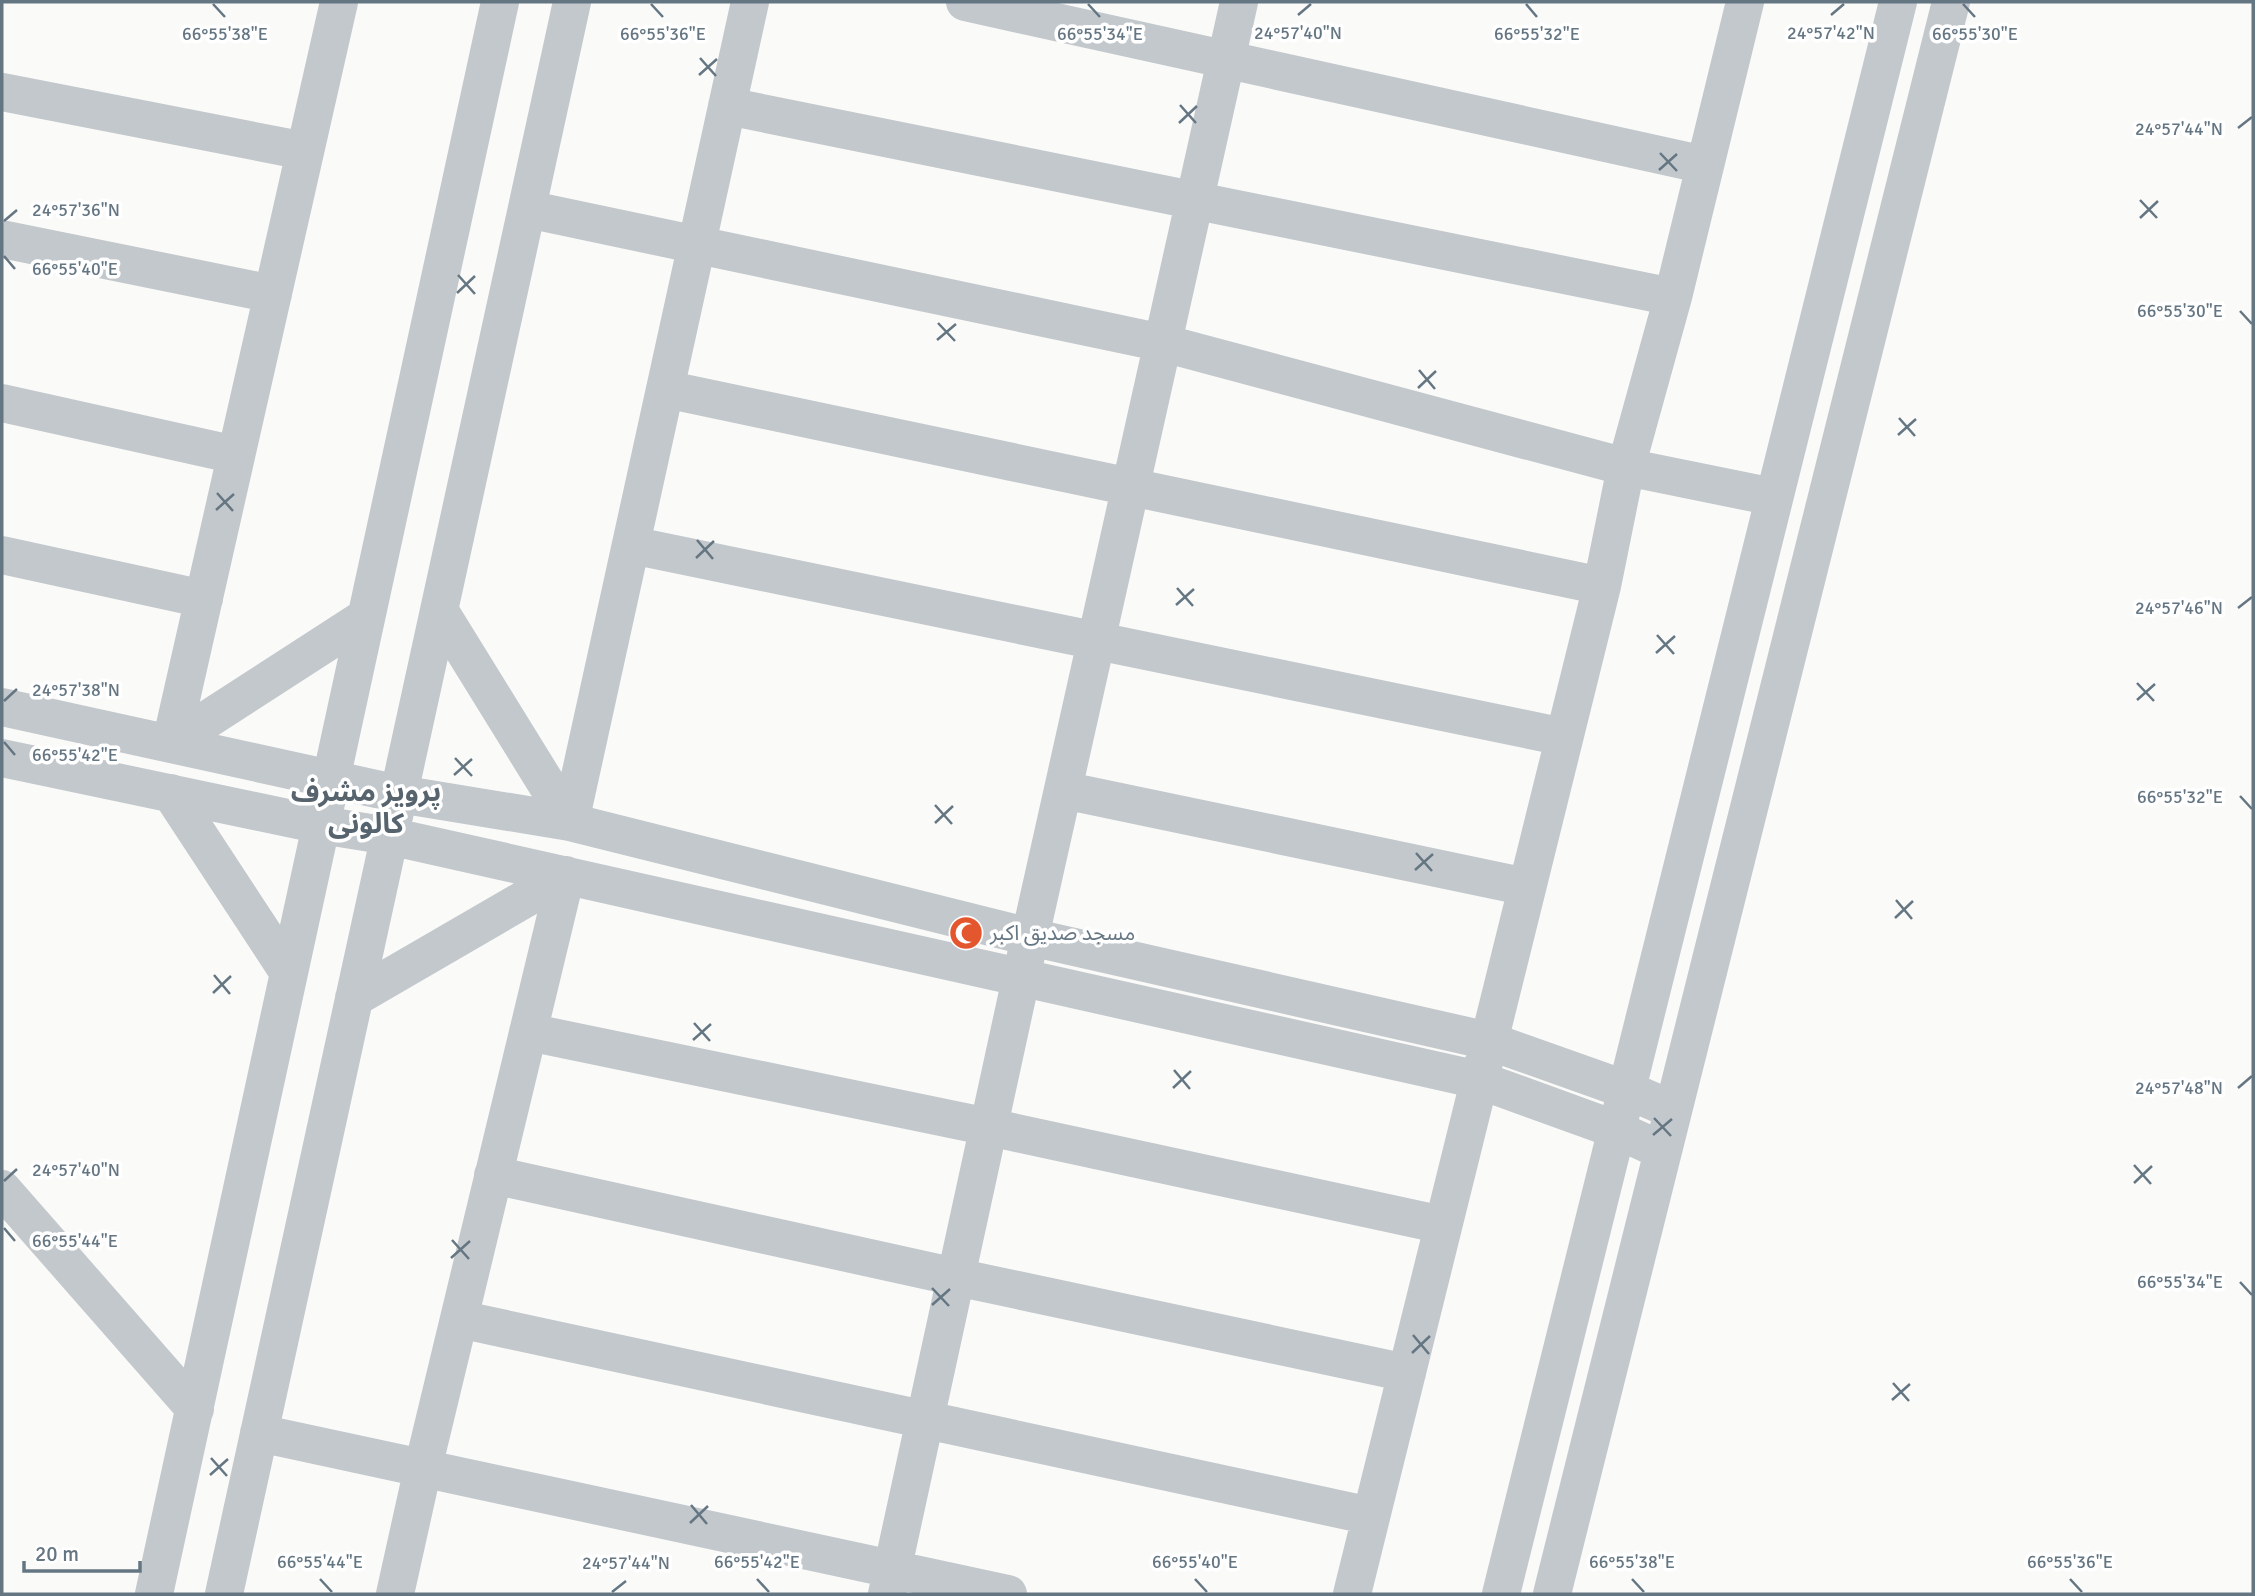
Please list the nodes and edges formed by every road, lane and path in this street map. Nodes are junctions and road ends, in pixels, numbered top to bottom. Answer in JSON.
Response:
{"nodes":[{"id":1,"x":500,"y":2,"type":"edge"},
{"id":2,"x":572,"y":2,"type":"edge"},
{"id":3,"x":750,"y":2,"type":"edge"},
{"id":4,"x":965,"y":2,"type":"edge"},
{"id":5,"x":1239,"y":2,"type":"edge"},
{"id":6,"x":1745,"y":2,"type":"edge"},
{"id":7,"x":1898,"y":2,"type":"edge"},
{"id":8,"x":1951,"y":2,"type":"edge"},
{"id":9,"x":334,"y":3,"type":"edge"},
{"id":10,"x":1226,"y":59,"type":"junction"},
{"id":11,"x":2,"y":92,"type":"edge"},
{"id":12,"x":727,"y":106,"type":"junction"},
{"id":13,"x":305,"y":151,"type":"junction"},
{"id":14,"x":1705,"y":165,"type":"junction"},
{"id":15,"x":1195,"y":200,"type":"junction"},
{"id":16,"x":527,"y":209,"type":"junction"},
{"id":17,"x":2,"y":239,"type":"edge"},
{"id":18,"x":697,"y":244,"type":"junction"},
{"id":19,"x":273,"y":294,"type":"junction"},
{"id":20,"x":1673,"y":297,"type":"junction"},
{"id":21,"x":1163,"y":343,"type":"junction"},
{"id":22,"x":665,"y":389,"type":"junction"},
{"id":23,"x":2,"y":403,"type":"edge"},
{"id":24,"x":236,"y":455,"type":"junction"},
{"id":25,"x":1626,"y":467,"type":"junction"},
{"id":26,"x":1130,"y":488,"type":"junction"},
{"id":27,"x":1774,"y":497,"type":"junction"},
{"id":28,"x":631,"y":545,"type":"junction"},
{"id":29,"x":2,"y":555,"type":"edge"},
{"id":30,"x":1602,"y":586,"type":"junction"},
{"id":31,"x":204,"y":599,"type":"junction"},
{"id":32,"x":439,"y":610,"type":"junction"},
{"id":33,"x":366,"y":617,"type":"junction"},
{"id":34,"x":1097,"y":641,"type":"junction"},
{"id":35,"x":2,"y":708,"type":"edge"},
{"id":36,"x":1564,"y":737,"type":"junction"},
{"id":37,"x":171,"y":743,"type":"junction"},
{"id":38,"x":2,"y":758,"type":"edge"},
{"id":39,"x":331,"y":778,"type":"junction"},
{"id":40,"x":1063,"y":790,"type":"junction"},
{"id":41,"x":171,"y":793,"type":"junction"},
{"id":42,"x":399,"y":794,"type":"junction"},
{"id":43,"x":570,"y":822,"type":"junction"},
{"id":44,"x":321,"y":825,"type":"junction"},
{"id":45,"x":389,"y":836,"type":"junction"},
{"id":46,"x":565,"y":875,"type":"junction"},
{"id":47,"x":1527,"y":887,"type":"junction"},
{"id":48,"x":1030,"y":937,"type":"junction"},
{"id":49,"x":289,"y":973,"type":"junction"},
{"id":50,"x":1021,"y":978,"type":"junction"},
{"id":51,"x":354,"y":998,"type":"junction"},
{"id":52,"x":528,"y":1032,"type":"junction"},
{"id":53,"x":1489,"y":1041,"type":"junction"},
{"id":54,"x":1479,"y":1080,"type":"junction"},
{"id":55,"x":1627,"y":1090,"type":"junction"},
{"id":56,"x":1673,"y":1111,"type":"junction"},
{"id":57,"x":989,"y":1127,"type":"junction"},
{"id":58,"x":1617,"y":1130,"type":"junction"},
{"id":59,"x":1663,"y":1151,"type":"junction"},
{"id":60,"x":493,"y":1175,"type":"junction"},
{"id":61,"x":2,"y":1189,"type":"edge"},
{"id":62,"x":1443,"y":1225,"type":"junction"},
{"id":63,"x":956,"y":1277,"type":"junction"},
{"id":64,"x":458,"y":1319,"type":"junction"},
{"id":65,"x":1407,"y":1373,"type":"junction"},
{"id":66,"x":195,"y":1409,"type":"junction"},
{"id":67,"x":925,"y":1419,"type":"junction"},
{"id":68,"x":259,"y":1433,"type":"junction"},
{"id":69,"x":423,"y":1468,"type":"junction"},
{"id":70,"x":1371,"y":1516,"type":"junction"},
{"id":71,"x":890,"y":1581,"type":"edge"},
{"id":72,"x":155,"y":1594,"type":"edge"},
{"id":73,"x":224,"y":1594,"type":"edge"},
{"id":74,"x":395,"y":1594,"type":"edge"},
{"id":75,"x":1008,"y":1594,"type":"edge"},
{"id":76,"x":1352,"y":1594,"type":"edge"},
{"id":77,"x":1501,"y":1594,"type":"edge"},
{"id":78,"x":1552,"y":1594,"type":"edge"}],
"edges":[{"from":1,"to":33,"type":"street"},
{"from":2,"to":16,"type":"street"},
{"from":3,"to":12,"type":"street"},
{"from":4,"to":10,"type":"street"},
{"from":5,"to":10,"type":"street"},
{"from":6,"to":14,"type":"street"},
{"from":7,"to":27,"type":"street"},
{"from":8,"to":56,"type":"street"},
{"from":9,"to":13,"type":"street"},
{"from":10,"to":14,"type":"street"},
{"from":10,"to":15,"type":"street"},
{"from":11,"to":13,"type":"street"},
{"from":12,"to":15,"type":"street"},
{"from":12,"to":18,"type":"street"},
{"from":13,"to":19,"type":"street"},
{"from":14,"to":20,"type":"street"},
{"from":15,"to":20,"type":"street"},
{"from":15,"to":21,"type":"street"},
{"from":16,"to":18,"type":"street"},
{"from":16,"to":32,"type":"street"},
{"from":17,"to":19,"type":"street"},
{"from":18,"to":21,"type":"street"},
{"from":18,"to":22,"type":"street"},
{"from":19,"to":24,"type":"street"},
{"from":20,"to":25,"type":"street"},
{"from":21,"to":25,"type":"street"},
{"from":21,"to":26,"type":"street"},
{"from":22,"to":26,"type":"street"},
{"from":22,"to":28,"type":"street"},
{"from":23,"to":24,"type":"street"},
{"from":24,"to":31,"type":"street"},
{"from":25,"to":27,"type":"street"},
{"from":25,"to":30,"type":"street"},
{"from":26,"to":30,"type":"street"},
{"from":26,"to":34,"type":"street"},
{"from":27,"to":55,"type":"street"},
{"from":28,"to":34,"type":"street"},
{"from":28,"to":43,"type":"street"},
{"from":29,"to":31,"type":"street"},
{"from":30,"to":36,"type":"street"},
{"from":31,"to":37,"type":"street"},
{"from":32,"to":42,"type":"street"},
{"from":32,"to":43,"type":"street"},
{"from":33,"to":37,"type":"street"},
{"from":33,"to":39,"type":"street"},
{"from":34,"to":36,"type":"street"},
{"from":34,"to":40,"type":"street"},
{"from":35,"to":37,"type":"street"},
{"from":36,"to":47,"type":"street"},
{"from":37,"to":39,"type":"street"},
{"from":38,"to":41,"type":"street"},
{"from":39,"to":42,"type":"street"},
{"from":39,"to":44,"type":"street"},
{"from":40,"to":47,"type":"street"},
{"from":40,"to":48,"type":"street"},
{"from":41,"to":44,"type":"street"},
{"from":41,"to":49,"type":"street"},
{"from":42,"to":43,"type":"street"},
{"from":42,"to":45,"type":"street"},
{"from":43,"to":48,"type":"street"},
{"from":44,"to":45,"type":"street"},
{"from":44,"to":49,"type":"street"},
{"from":45,"to":46,"type":"street"},
{"from":45,"to":51,"type":"street"},
{"from":46,"to":50,"type":"street"},
{"from":46,"to":51,"type":"street"},
{"from":46,"to":52,"type":"street"},
{"from":47,"to":53,"type":"street"},
{"from":48,"to":50,"type":"street"},
{"from":48,"to":53,"type":"street"},
{"from":49,"to":66,"type":"street"},
{"from":50,"to":54,"type":"street"},
{"from":50,"to":57,"type":"street"},
{"from":51,"to":68,"type":"street"},
{"from":52,"to":57,"type":"street"},
{"from":52,"to":60,"type":"street"},
{"from":53,"to":54,"type":"street"},
{"from":53,"to":55,"type":"street"},
{"from":54,"to":58,"type":"street"},
{"from":54,"to":62,"type":"street"},
{"from":55,"to":56,"type":"street"},
{"from":55,"to":58,"type":"street"},
{"from":56,"to":59,"type":"street"},
{"from":57,"to":62,"type":"street"},
{"from":57,"to":63,"type":"street"},
{"from":58,"to":59,"type":"street"},
{"from":58,"to":77,"type":"street"},
{"from":59,"to":78,"type":"street"},
{"from":60,"to":63,"type":"street"},
{"from":60,"to":64,"type":"street"},
{"from":61,"to":66,"type":"street"},
{"from":62,"to":65,"type":"street"},
{"from":63,"to":65,"type":"street"},
{"from":63,"to":67,"type":"street"},
{"from":64,"to":67,"type":"street"},
{"from":64,"to":69,"type":"street"},
{"from":65,"to":70,"type":"street"},
{"from":66,"to":72,"type":"street"},
{"from":67,"to":70,"type":"street"},
{"from":67,"to":71,"type":"street"},
{"from":68,"to":69,"type":"street"},
{"from":68,"to":73,"type":"street"},
{"from":69,"to":71,"type":"street"},
{"from":69,"to":74,"type":"street"},
{"from":70,"to":76,"type":"street"},
{"from":71,"to":75,"type":"street"}]}
